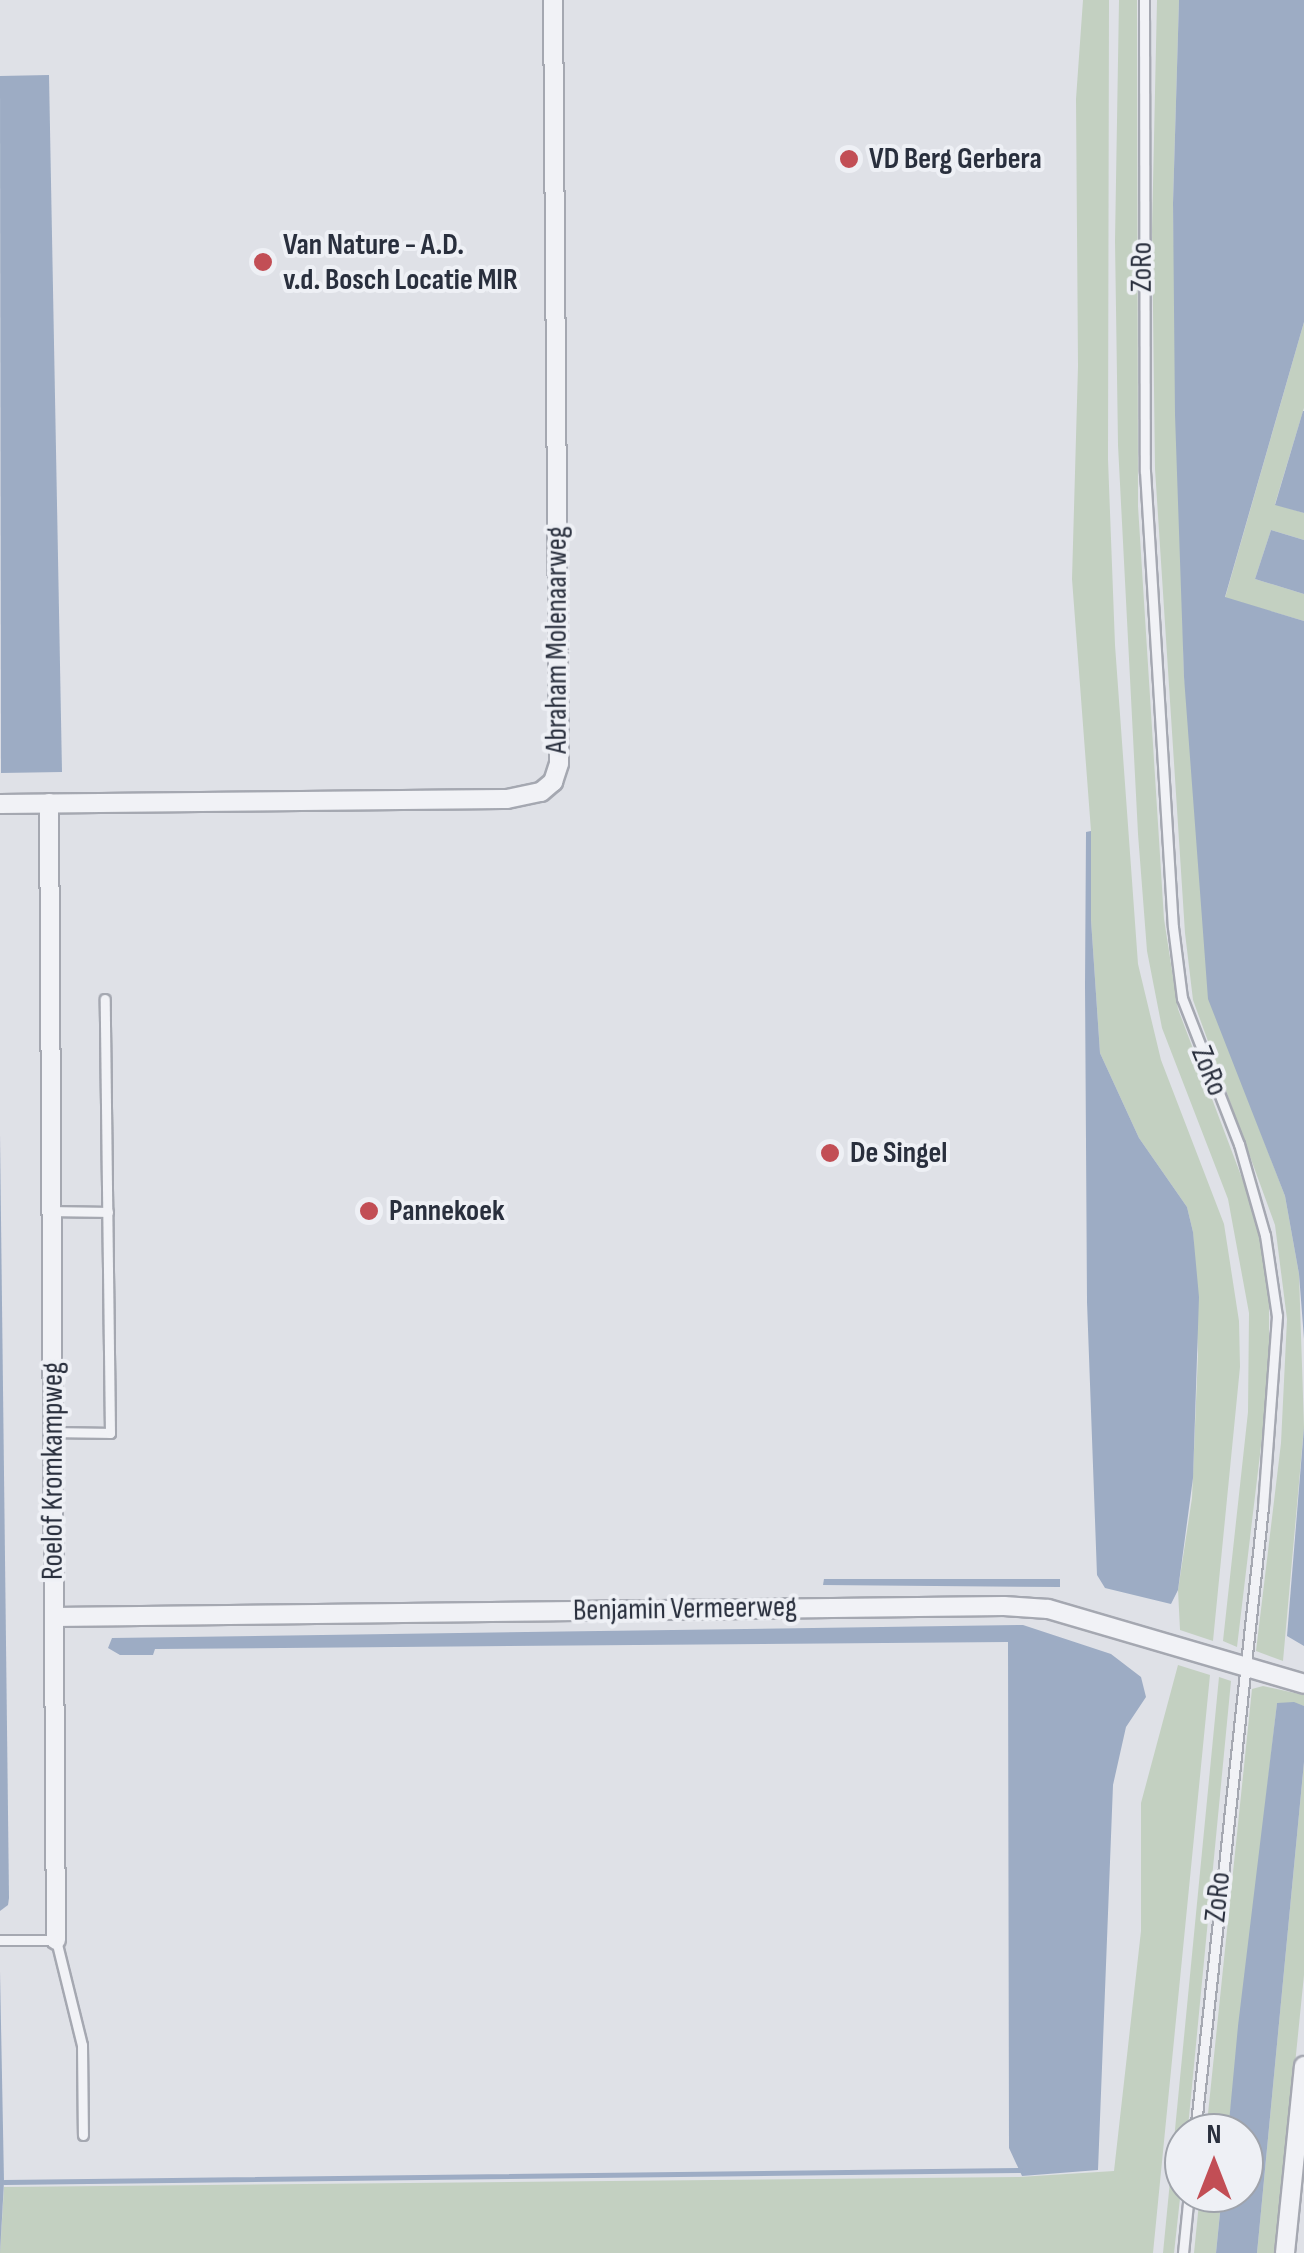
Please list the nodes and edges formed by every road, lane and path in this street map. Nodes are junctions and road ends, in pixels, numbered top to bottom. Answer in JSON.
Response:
{"nodes":[{"id":1,"x":553,"y":0,"type":"edge"},
{"id":2,"x":1144,"y":0,"type":"edge"},
{"id":3,"x":0,"y":804,"type":"edge"},
{"id":4,"x":48,"y":804,"type":"junction"},
{"id":5,"x":105,"y":999,"type":"dead end"},
{"id":6,"x":51,"y":1211,"type":"junction"},
{"id":7,"x":108,"y":1212,"type":"junction"},
{"id":8,"x":53,"y":1432,"type":"junction"},
{"id":9,"x":54,"y":1617,"type":"junction"},
{"id":10,"x":1243,"y":1665,"type":"junction"},
{"id":11,"x":1304,"y":1684,"type":"edge"},
{"id":12,"x":0,"y":1940,"type":"edge"},
{"id":13,"x":56,"y":1940,"type":"junction"},
{"id":14,"x":1304,"y":2066,"type":"edge"},
{"id":15,"x":1197,"y":2113,"type":"edge"},
{"id":16,"x":83,"y":2135,"type":"dead end"},
{"id":17,"x":1187,"y":2213,"type":"edge"},
{"id":18,"x":1184,"y":2253,"type":"edge"},
{"id":19,"x":1286,"y":2253,"type":"edge"}],
"edges":[{"from":1,"to":4,"type":"street","name":"Abraham Molenaarweg"},
{"from":2,"to":10,"type":"lane","name":"ZoRo"},
{"from":3,"to":4,"type":"street","name":"Abraham Molenaarweg"},
{"from":4,"to":6,"type":"street","name":"Roelof Kromkampweg"},
{"from":5,"to":7,"type":"lane"},
{"from":6,"to":7,"type":"lane"},
{"from":6,"to":8,"type":"street","name":"Roelof Kromkampweg"},
{"from":7,"to":8,"type":"lane"},
{"from":8,"to":9,"type":"street","name":"Roelof Kromkampweg"},
{"from":9,"to":10,"type":"street","name":"Benjamin Vermeerweg"},
{"from":9,"to":13,"type":"street","name":"Roelof Kromkampweg"},
{"from":10,"to":11,"type":"street","name":"Benjamin Vermeerweg"},
{"from":10,"to":15,"type":"lane","name":"ZoRo"},
{"from":12,"to":13,"type":"lane"},
{"from":13,"to":16,"type":"lane","name":"Roelof Kromkampweg"},
{"from":14,"to":19,"type":"street"},
{"from":17,"to":18,"type":"lane"}]}
